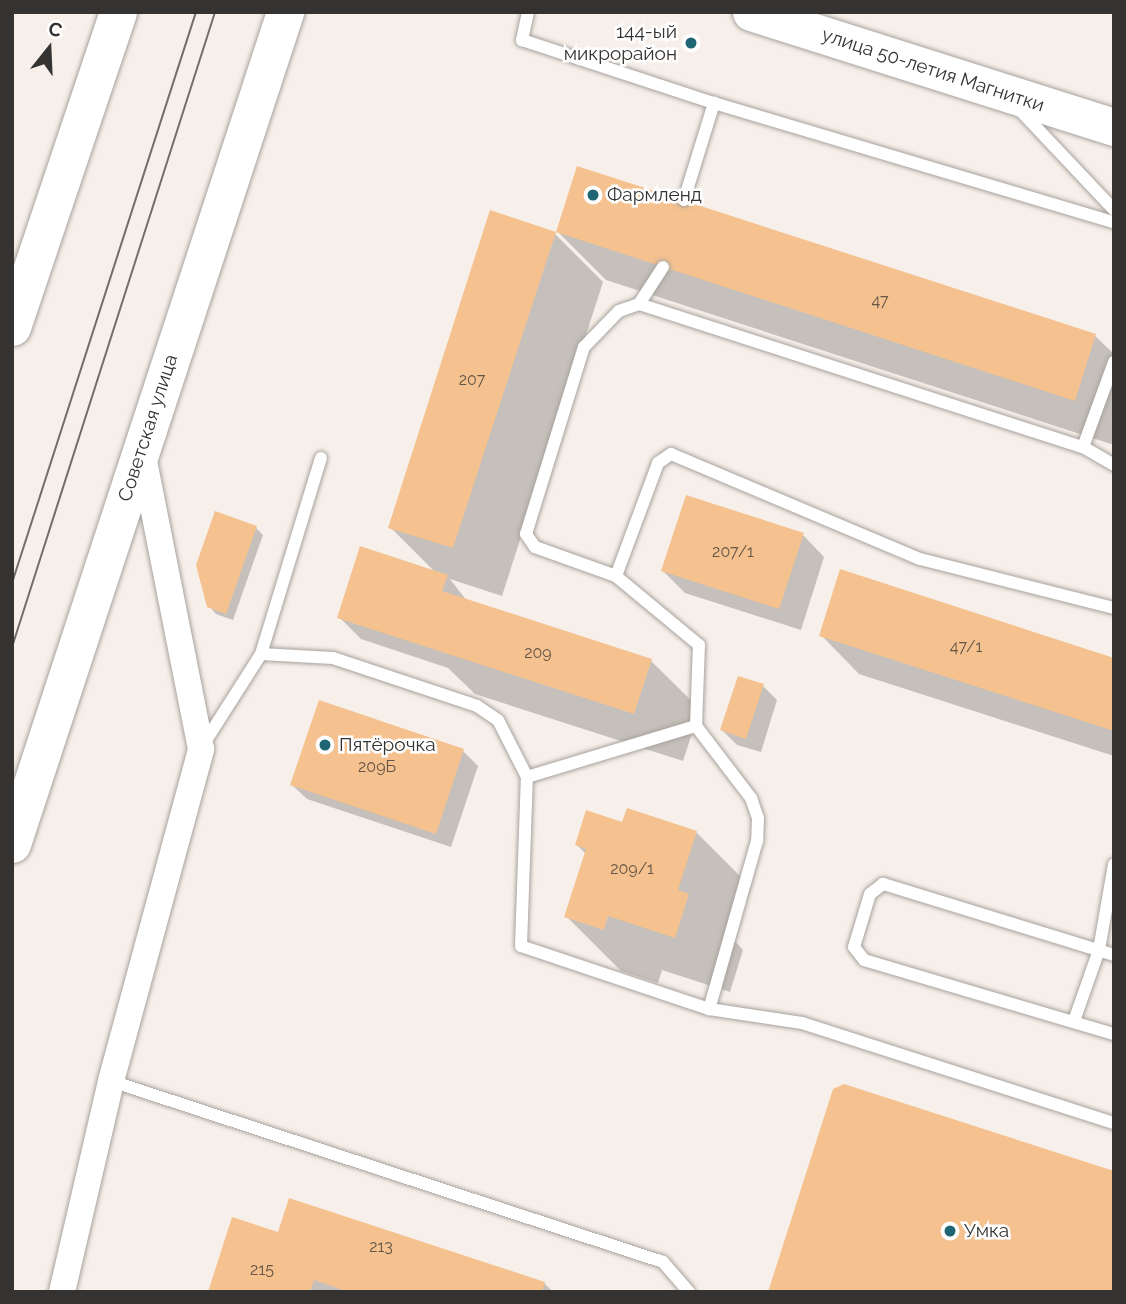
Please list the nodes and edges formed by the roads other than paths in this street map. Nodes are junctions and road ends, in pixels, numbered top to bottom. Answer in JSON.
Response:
{"nodes":[{"id":1,"x":118,"y":12,"type":"edge"},
{"id":2,"x":285,"y":12,"type":"edge"},
{"id":3,"x":528,"y":12,"type":"edge"},
{"id":4,"x":751,"y":12,"type":"edge"},
{"id":5,"x":1002,"y":91,"type":"junction"},
{"id":6,"x":714,"y":103,"type":"junction"},
{"id":7,"x":1114,"y":127,"type":"edge"},
{"id":8,"x":684,"y":200,"type":"dead end"},
{"id":9,"x":1114,"y":210,"type":"edge"},
{"id":10,"x":1114,"y":222,"type":"edge"},
{"id":11,"x":663,"y":267,"type":"dead end"},
{"id":12,"x":639,"y":304,"type":"junction"},
{"id":13,"x":12,"y":327,"type":"edge"},
{"id":14,"x":1114,"y":362,"type":"edge"},
{"id":15,"x":1083,"y":447,"type":"junction"},
{"id":16,"x":141,"y":449,"type":"junction"},
{"id":17,"x":321,"y":458,"type":"dead end"},
{"id":18,"x":1114,"y":465,"type":"edge"},
{"id":19,"x":617,"y":576,"type":"junction"},
{"id":20,"x":1114,"y":608,"type":"edge"},
{"id":21,"x":261,"y":653,"type":"junction"},
{"id":22,"x":696,"y":726,"type":"junction"},
{"id":23,"x":201,"y":749,"type":"junction"},
{"id":24,"x":527,"y":777,"type":"junction"},
{"id":25,"x":12,"y":844,"type":"edge"},
{"id":26,"x":1114,"y":864,"type":"edge"},
{"id":27,"x":1099,"y":950,"type":"junction"},
{"id":28,"x":1114,"y":955,"type":"edge"},
{"id":29,"x":709,"y":1009,"type":"junction"},
{"id":30,"x":1074,"y":1021,"type":"junction"},
{"id":31,"x":1114,"y":1034,"type":"edge"},
{"id":32,"x":111,"y":1081,"type":"junction"},
{"id":33,"x":1114,"y":1123,"type":"edge"},
{"id":34,"x":62,"y":1292,"type":"edge"},
{"id":35,"x":690,"y":1292,"type":"edge"}],
"edges":[{"from":1,"to":13,"type":"main road"},
{"from":2,"to":16,"type":"main road","name":"Советская улица"},
{"from":3,"to":6,"type":"lane"},
{"from":4,"to":5,"type":"main road","name":"улица 50-летия Магнитки"},
{"from":5,"to":7,"type":"main road","name":"улица 50-летия Магнитки"},
{"from":5,"to":9,"type":"lane"},
{"from":6,"to":8,"type":"lane"},
{"from":6,"to":10,"type":"lane"},
{"from":11,"to":12,"type":"lane"},
{"from":12,"to":15,"type":"lane"},
{"from":12,"to":19,"type":"lane"},
{"from":14,"to":15,"type":"lane"},
{"from":15,"to":18,"type":"lane"},
{"from":16,"to":23,"type":"street"},
{"from":16,"to":25,"type":"main road","name":"Советская улица"},
{"from":17,"to":21,"type":"lane"},
{"from":19,"to":20,"type":"lane"},
{"from":19,"to":22,"type":"lane"},
{"from":21,"to":23,"type":"lane"},
{"from":21,"to":24,"type":"lane"},
{"from":22,"to":24,"type":"lane"},
{"from":22,"to":29,"type":"lane"},
{"from":23,"to":32,"type":"street"},
{"from":24,"to":29,"type":"lane"},
{"from":26,"to":27,"type":"lane"},
{"from":27,"to":28,"type":"lane"},
{"from":27,"to":30,"type":"lane"},
{"from":27,"to":30,"type":"lane"},
{"from":29,"to":33,"type":"lane"},
{"from":30,"to":31,"type":"lane"},
{"from":32,"to":34,"type":"street"},
{"from":32,"to":35,"type":"lane"}]}
